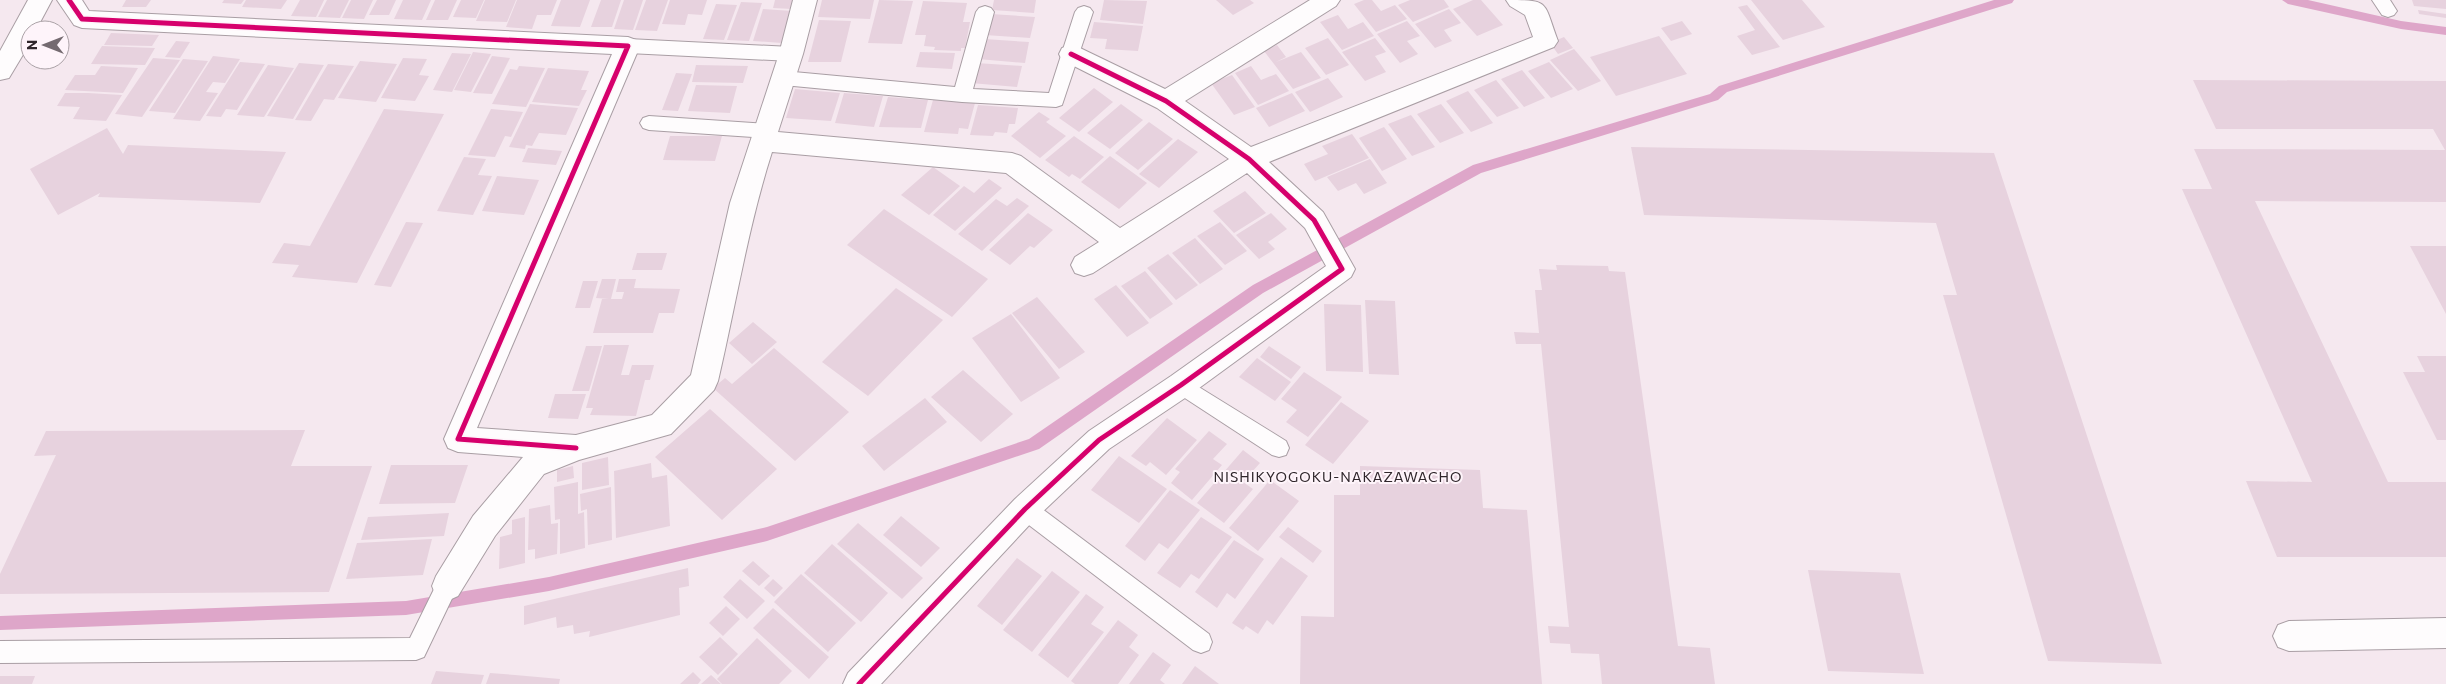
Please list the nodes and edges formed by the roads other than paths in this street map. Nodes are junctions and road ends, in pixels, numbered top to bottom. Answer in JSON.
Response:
{"nodes":[{"id":1,"x":40,"y":0,"type":"edge"},
{"id":2,"x":69,"y":0,"type":"edge"},
{"id":3,"x":805,"y":0,"type":"edge"},
{"id":4,"x":1328,"y":0,"type":"edge"},
{"id":5,"x":1518,"y":0,"type":"edge"},
{"id":6,"x":985,"y":12,"type":"dead end"},
{"id":7,"x":1084,"y":12,"type":"dead end"},
{"id":8,"x":628,"y":46,"type":"junction"},
{"id":9,"x":1071,"y":54,"type":"junction"},
{"id":10,"x":787,"y":66,"type":"junction"},
{"id":11,"x":0,"y":71,"type":"edge"},
{"id":12,"x":962,"y":95,"type":"junction"},
{"id":13,"x":1166,"y":101,"type":"junction"},
{"id":14,"x":649,"y":123,"type":"dead end"},
{"id":15,"x":766,"y":136,"type":"junction"},
{"id":16,"x":1249,"y":159,"type":"junction"},
{"id":17,"x":1118,"y":242,"type":"junction"},
{"id":18,"x":1084,"y":265,"type":"dead end"},
{"id":19,"x":1181,"y":385,"type":"junction"},
{"id":20,"x":576,"y":448,"type":"junction"},
{"id":21,"x":1279,"y":448,"type":"dead end"},
{"id":22,"x":1024,"y":509,"type":"junction"},
{"id":23,"x":448,"y":586,"type":"joint"},
{"id":24,"x":2446,"y":633,"type":"edge"},
{"id":25,"x":2290,"y":636,"type":"dead end"},
{"id":26,"x":1201,"y":642,"type":"dead end"},
{"id":27,"x":0,"y":652,"type":"edge"},
{"id":28,"x":859,"y":684,"type":"edge"}],
"edges":[{"from":1,"to":11,"type":"street"},
{"from":2,"to":8,"type":"street"},
{"from":3,"to":10,"type":"street"},
{"from":4,"to":13,"type":"street"},
{"from":5,"to":16,"type":"street"},
{"from":6,"to":12,"type":"lane"},
{"from":7,"to":9,"type":"lane"},
{"from":8,"to":10,"type":"lane"},
{"from":8,"to":20,"type":"street"},
{"from":9,"to":12,"type":"lane"},
{"from":9,"to":13,"type":"street"},
{"from":10,"to":12,"type":"lane"},
{"from":10,"to":15,"type":"street"},
{"from":13,"to":16,"type":"street"},
{"from":14,"to":15,"type":"lane"},
{"from":15,"to":17,"type":"street"},
{"from":15,"to":20,"type":"street"},
{"from":16,"to":17,"type":"street"},
{"from":16,"to":19,"type":"street"},
{"from":17,"to":18,"type":"street"},
{"from":19,"to":21,"type":"lane"},
{"from":19,"to":22,"type":"street"},
{"from":20,"to":23,"type":"street"},
{"from":22,"to":26,"type":"lane"},
{"from":22,"to":28,"type":"street"},
{"from":23,"to":27,"type":"lane"},
{"from":24,"to":25,"type":"street"}]}
